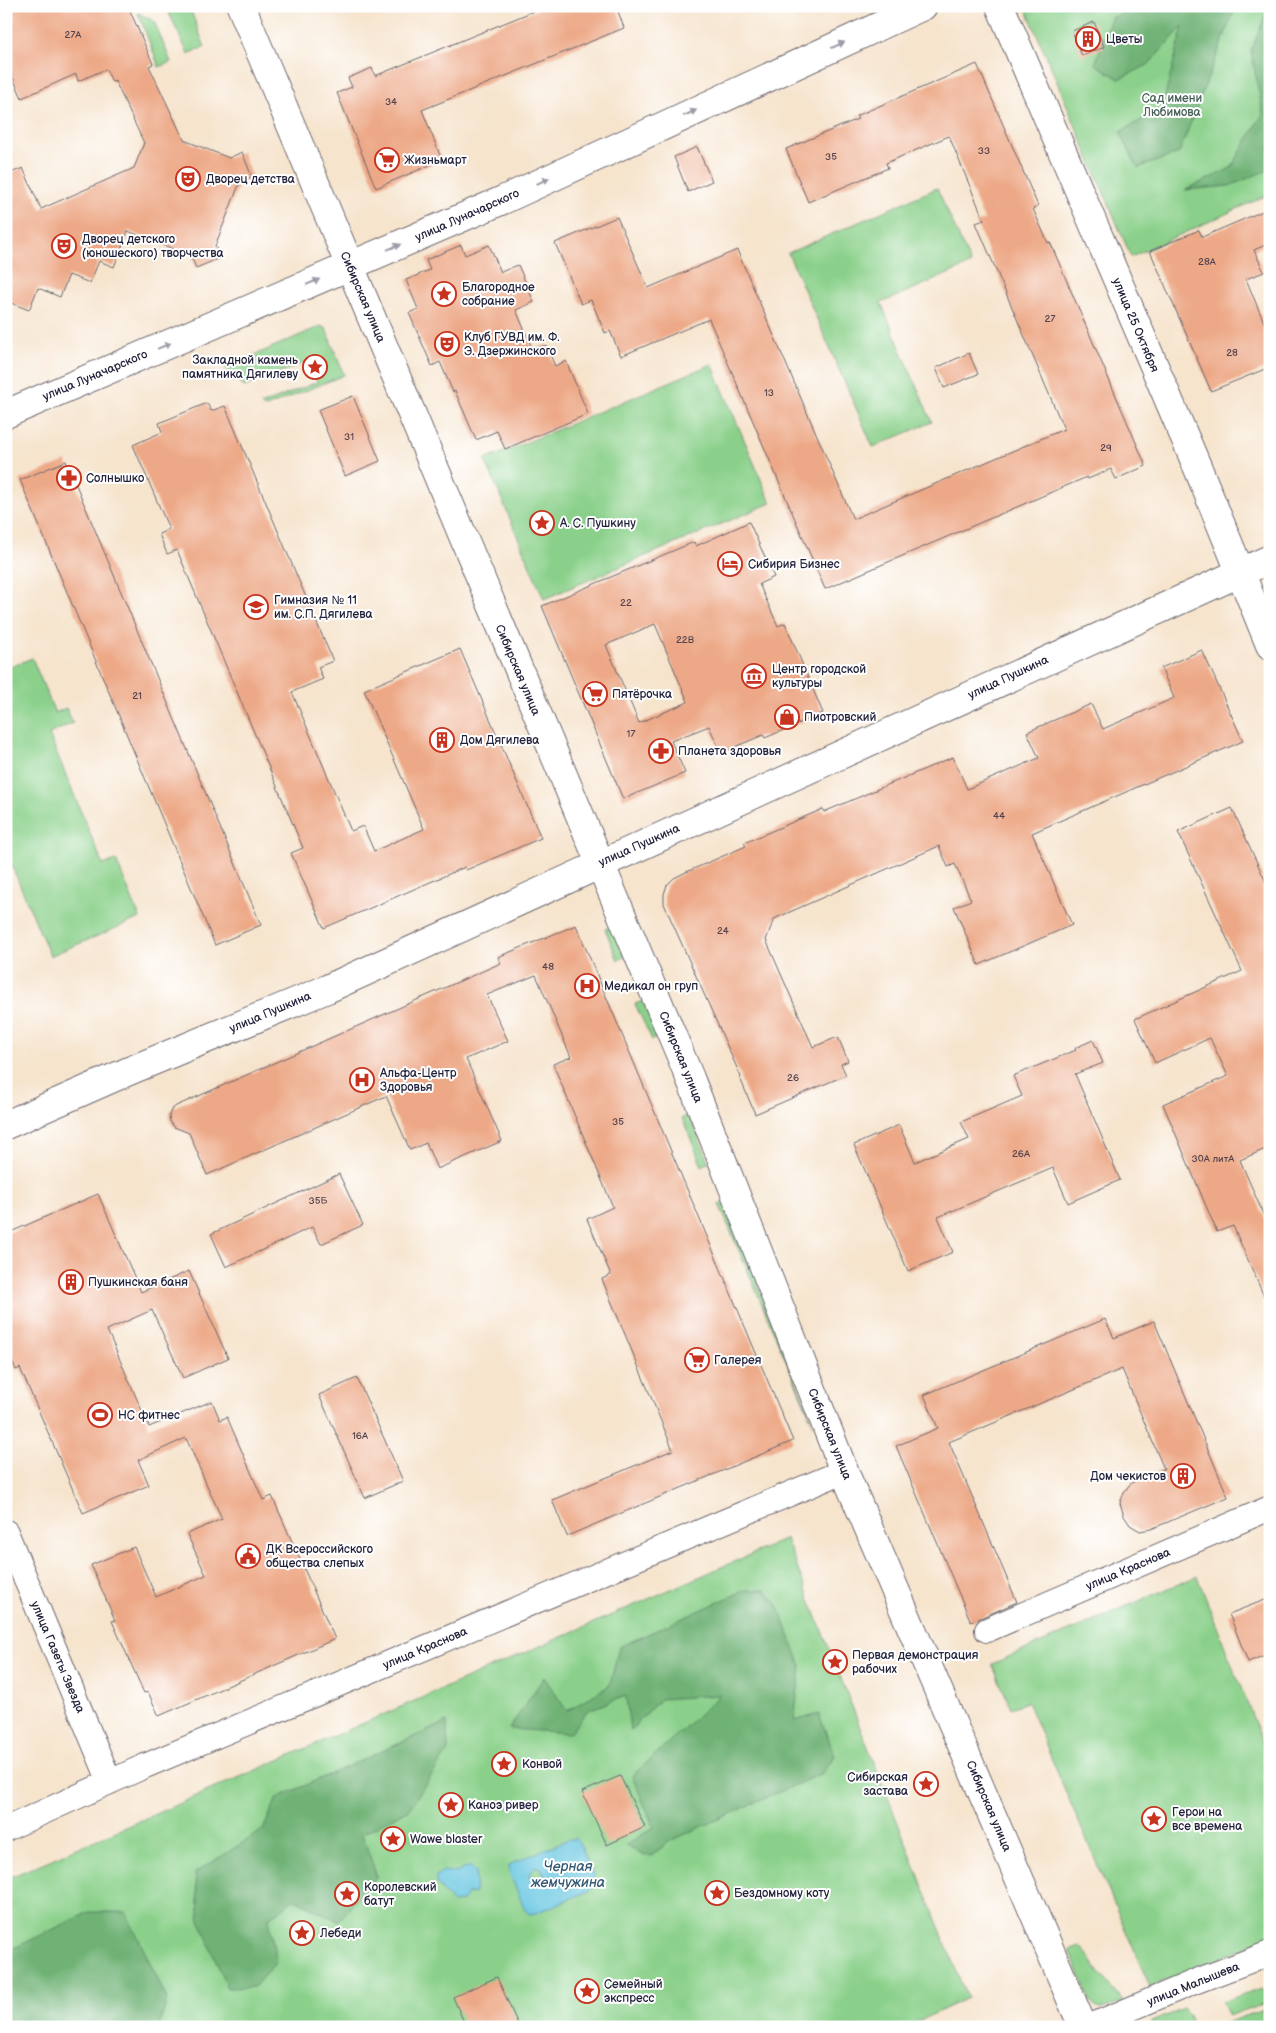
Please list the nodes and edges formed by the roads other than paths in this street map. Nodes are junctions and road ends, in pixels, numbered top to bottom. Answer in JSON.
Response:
{"nodes":[{"id":1,"x":241,"y":6,"type":"edge"},
{"id":2,"x":923,"y":6,"type":"edge"},
{"id":3,"x":1000,"y":6,"type":"edge"},
{"id":4,"x":349,"y":266,"type":"junction"},
{"id":5,"x":6,"y":414,"type":"edge"},
{"id":6,"x":1270,"y":559,"type":"edge"},
{"id":7,"x":1239,"y":572,"type":"junction"},
{"id":8,"x":1270,"y":645,"type":"edge"},
{"id":9,"x":600,"y":863,"type":"junction"},
{"id":10,"x":6,"y":1125,"type":"edge"},
{"id":11,"x":844,"y":1471,"type":"junction"},
{"id":12,"x":1270,"y":1508,"type":"edge"},
{"id":13,"x":6,"y":1532,"type":"edge"},
{"id":14,"x":987,"y":1630,"type":"dead end"},
{"id":15,"x":110,"y":1782,"type":"junction"},
{"id":16,"x":6,"y":1828,"type":"edge"},
{"id":17,"x":1270,"y":1953,"type":"edge"},
{"id":18,"x":1083,"y":2027,"type":"edge"},
{"id":19,"x":1088,"y":2027,"type":"edge"}],
"edges":[{"from":1,"to":4,"type":"main road","name":"Сибирская улица"},
{"from":4,"to":2,"type":"main road","name":"улица Луначарского","one_way":true},
{"from":3,"to":7,"type":"main road","name":"улица 25 Октября"},
{"from":5,"to":4,"type":"main road","name":"улица Луначарского","one_way":true},
{"from":4,"to":9,"type":"main road","name":"Сибирская улица"},
{"from":6,"to":7,"type":"main road","name":"улица Пушкина"},
{"from":7,"to":8,"type":"main road","name":"улица 25 Октября"},
{"from":7,"to":9,"type":"main road","name":"улица Пушкина"},
{"from":9,"to":10,"type":"main road","name":"улица Пушкина"},
{"from":9,"to":11,"type":"main road","name":"Сибирская улица"},
{"from":11,"to":15,"type":"street","name":"улица Краснова"},
{"from":11,"to":18,"type":"main road","name":"Сибирская улица"},
{"from":12,"to":14,"type":"street","name":"улица Краснова"},
{"from":13,"to":15,"type":"street","name":"улица Газеты Звезда"},
{"from":15,"to":16,"type":"street","name":"улица Краснова"},
{"from":17,"to":19,"type":"street","name":"улица Малышева"}]}
